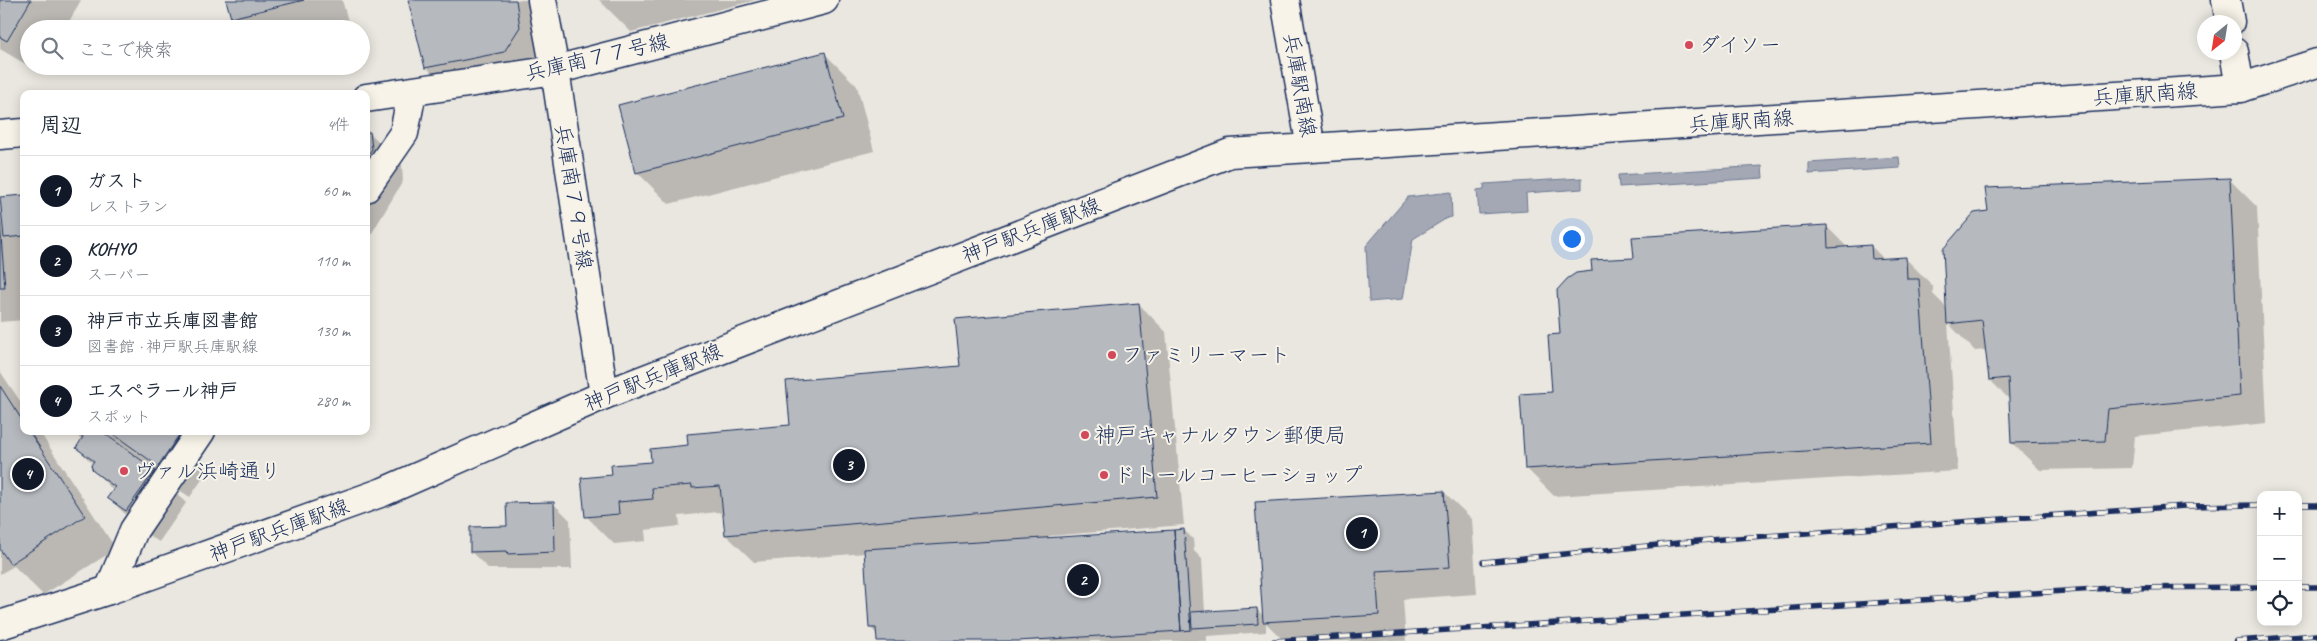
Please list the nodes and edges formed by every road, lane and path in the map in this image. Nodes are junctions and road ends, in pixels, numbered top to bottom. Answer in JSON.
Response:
{"nodes":[{"id":1,"x":542,"y":0,"type":"edge"},
{"id":2,"x":824,"y":0,"type":"edge"},
{"id":3,"x":1285,"y":0,"type":"edge"},
{"id":4,"x":2226,"y":0,"type":"edge"},
{"id":5,"x":2229,"y":15,"type":"edge"},
{"id":6,"x":2235,"y":60,"type":"edge"},
{"id":7,"x":2317,"y":63,"type":"edge"},
{"id":8,"x":555,"y":70,"type":"junction"},
{"id":9,"x":2240,"y":88,"type":"junction"},
{"id":10,"x":412,"y":92,"type":"junction"},
{"id":11,"x":370,"y":97,"type":"edge"},
{"id":12,"x":20,"y":134,"type":"edge"},
{"id":13,"x":0,"y":135,"type":"edge"},
{"id":14,"x":1311,"y":148,"type":"junction"},
{"id":15,"x":370,"y":182,"type":"edge"},
{"id":16,"x":604,"y":395,"type":"junction"},
{"id":17,"x":199,"y":435,"type":"edge"},
{"id":18,"x":109,"y":590,"type":"junction"},
{"id":19,"x":0,"y":625,"type":"edge"}],
"edges":[{"from":1,"to":8,"type":"street","name":"兵庫南７９号線"},
{"from":2,"to":8,"type":"street","name":"兵庫南７７号線"},
{"from":3,"to":14,"type":"street","name":"兵庫駅南線"},
{"from":4,"to":5,"type":"street"},
{"from":6,"to":9,"type":"street"},
{"from":7,"to":9,"type":"street","name":"兵庫駅南線"},
{"from":8,"to":10,"type":"street","name":"兵庫南７７号線"},
{"from":8,"to":16,"type":"street","name":"兵庫南７９号線"},
{"from":9,"to":14,"type":"street","name":"兵庫駅南線"},
{"from":10,"to":11,"type":"street","name":"兵庫南７７号線"},
{"from":10,"to":15,"type":"street"},
{"from":12,"to":13,"type":"street"},
{"from":14,"to":16,"type":"street","name":"神戸駅兵庫駅線"},
{"from":16,"to":18,"type":"street","name":"神戸駅兵庫駅線"},
{"from":17,"to":18,"type":"street"},
{"from":18,"to":19,"type":"street","name":"神戸駅兵庫駅線"}]}
